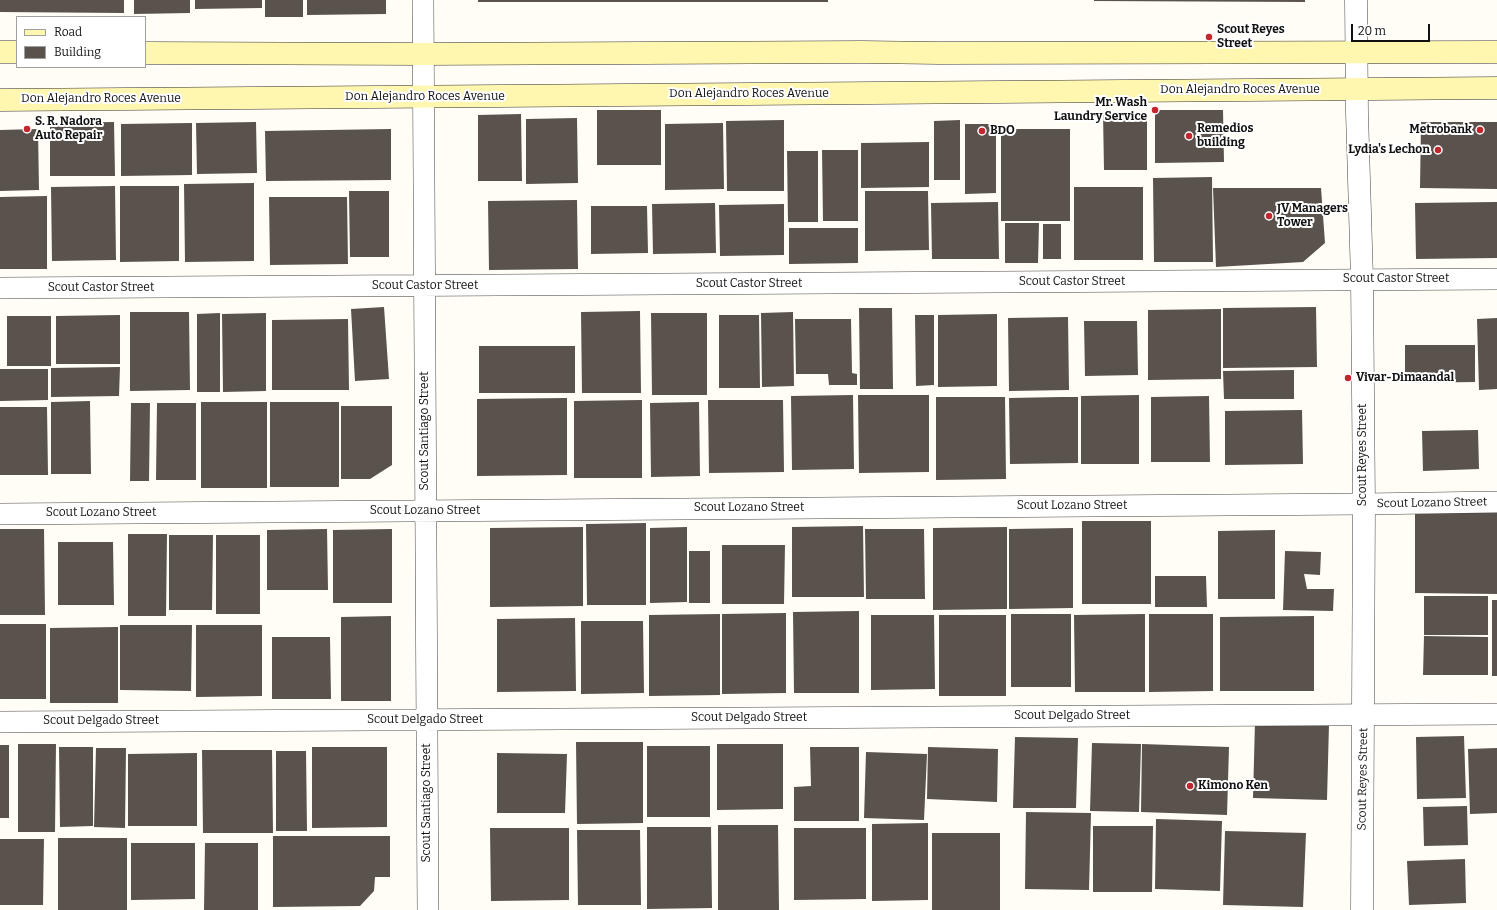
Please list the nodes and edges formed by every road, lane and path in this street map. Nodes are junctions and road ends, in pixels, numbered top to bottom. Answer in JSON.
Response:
{"nodes":[{"id":1,"x":423,"y":0,"type":"edge"},
{"id":2,"x":1356,"y":0,"type":"edge"},
{"id":3,"x":0,"y":52,"type":"edge"},
{"id":4,"x":16,"y":52,"type":"edge"},
{"id":5,"x":1357,"y":52,"type":"junction"},
{"id":6,"x":1497,"y":52,"type":"edge"},
{"id":7,"x":146,"y":53,"type":"edge"},
{"id":8,"x":423,"y":54,"type":"junction"},
{"id":9,"x":1497,"y":88,"type":"edge"},
{"id":10,"x":1357,"y":89,"type":"junction"},
{"id":11,"x":423,"y":97,"type":"junction"},
{"id":12,"x":0,"y":100,"type":"edge"},
{"id":13,"x":1497,"y":279,"type":"edge"},
{"id":14,"x":1362,"y":280,"type":"junction"},
{"id":15,"x":424,"y":286,"type":"junction"},
{"id":16,"x":0,"y":288,"type":"edge"},
{"id":17,"x":1497,"y":502,"type":"edge"},
{"id":18,"x":1364,"y":504,"type":"junction"},
{"id":19,"x":426,"y":511,"type":"junction"},
{"id":20,"x":0,"y":514,"type":"edge"},
{"id":21,"x":1497,"y":714,"type":"edge"},
{"id":22,"x":1363,"y":715,"type":"junction"},
{"id":23,"x":427,"y":720,"type":"junction"},
{"id":24,"x":0,"y":722,"type":"edge"},
{"id":25,"x":428,"y":910,"type":"edge"},
{"id":26,"x":1362,"y":910,"type":"edge"}],
"edges":[{"from":1,"to":8,"type":"street","name":"Scout Santiago Street"},
{"from":2,"to":5,"type":"street","name":"Scout Reyes Street"},
{"from":3,"to":4,"type":"main road"},
{"from":5,"to":6,"type":"main road"},
{"from":5,"to":8,"type":"main road"},
{"from":5,"to":10,"type":"street","name":"Scout Reyes Street"},
{"from":7,"to":8,"type":"main road"},
{"from":8,"to":11,"type":"street","name":"Scout Santiago Street"},
{"from":9,"to":10,"type":"main road","name":"Don Alejandro Roces Avenue"},
{"from":10,"to":11,"type":"main road","name":"Don Alejandro Roces Avenue"},
{"from":10,"to":14,"type":"street","name":"Scout Reyes Street"},
{"from":11,"to":12,"type":"main road","name":"Don Alejandro Roces Avenue"},
{"from":11,"to":15,"type":"street","name":"Scout Santiago Street"},
{"from":13,"to":14,"type":"street","name":"Scout Castor Street"},
{"from":14,"to":15,"type":"street","name":"Scout Castor Street"},
{"from":14,"to":18,"type":"street","name":"Scout Reyes Street"},
{"from":15,"to":16,"type":"street","name":"Scout Castor Street"},
{"from":15,"to":19,"type":"street","name":"Scout Santiago Street"},
{"from":17,"to":18,"type":"street","name":"Scout Lozano Street"},
{"from":18,"to":19,"type":"street","name":"Scout Lozano Street"},
{"from":18,"to":22,"type":"street","name":"Scout Reyes Street"},
{"from":19,"to":20,"type":"street","name":"Scout Lozano Street"},
{"from":19,"to":23,"type":"street","name":"Scout Santiago Street"},
{"from":21,"to":22,"type":"street","name":"Scout Delgado Street"},
{"from":22,"to":23,"type":"street","name":"Scout Delgado Street"},
{"from":22,"to":26,"type":"street","name":"Scout Reyes Street"},
{"from":23,"to":24,"type":"street","name":"Scout Delgado Street"},
{"from":23,"to":25,"type":"street","name":"Scout Santiago Street"}]}
